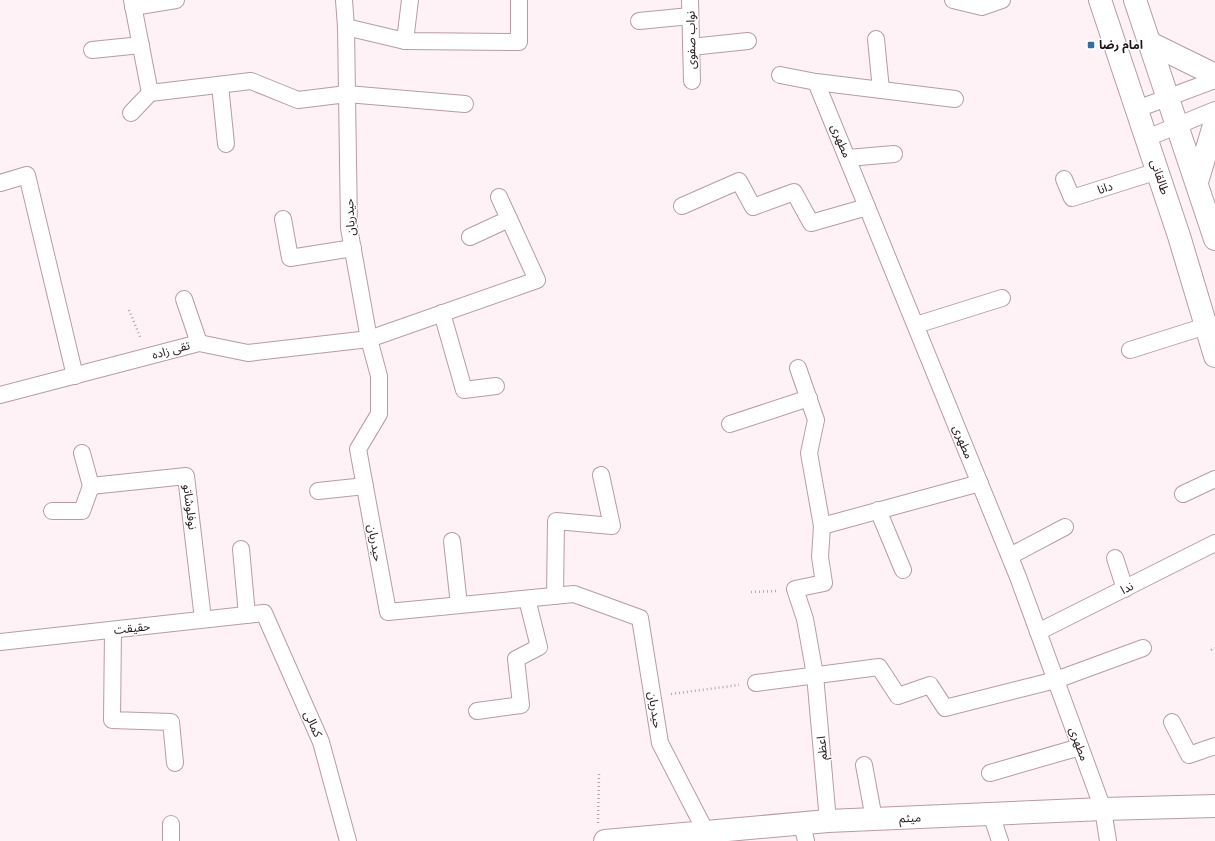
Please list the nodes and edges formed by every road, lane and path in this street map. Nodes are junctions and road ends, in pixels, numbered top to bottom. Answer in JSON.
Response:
{"nodes":[{"id":1,"x":176,"y":0,"type":"edge"},
{"id":2,"x":344,"y":0,"type":"edge"},
{"id":3,"x":410,"y":0,"type":"edge"},
{"id":4,"x":520,"y":0,"type":"edge"},
{"id":5,"x":690,"y":0,"type":"edge"},
{"id":6,"x":953,"y":0,"type":"edge"},
{"id":7,"x":1002,"y":0,"type":"edge"},
{"id":8,"x":1100,"y":0,"type":"edge"},
{"id":9,"x":1135,"y":0,"type":"edge"},
{"id":10,"x":133,"y":4,"type":"edge"},
{"id":11,"x":690,"y":16,"type":"junction"},
{"id":12,"x":639,"y":21,"type":"dead end"},
{"id":13,"x":346,"y":27,"type":"junction"},
{"id":14,"x":876,"y":39,"type":"dead end"},
{"id":15,"x":405,"y":41,"type":"junction"},
{"id":16,"x":748,"y":41,"type":"dead end"},
{"id":17,"x":1150,"y":42,"type":"junction"},
{"id":18,"x":141,"y":45,"type":"junction"},
{"id":19,"x":691,"y":47,"type":"junction"},
{"id":20,"x":92,"y":50,"type":"dead end"},
{"id":21,"x":780,"y":74,"type":"dead end"},
{"id":22,"x":1215,"y":75,"type":"edge"},
{"id":23,"x":1215,"y":80,"type":"edge"},
{"id":24,"x":692,"y":81,"type":"dead end"},
{"id":25,"x":816,"y":82,"type":"junction"},
{"id":26,"x":220,"y":85,"type":"junction"},
{"id":27,"x":881,"y":90,"type":"junction"},
{"id":28,"x":150,"y":93,"type":"junction"},
{"id":29,"x":347,"y":94,"type":"junction"},
{"id":30,"x":1168,"y":98,"type":"junction"},
{"id":31,"x":956,"y":99,"type":"dead end"},
{"id":32,"x":465,"y":104,"type":"dead end"},
{"id":33,"x":1137,"y":109,"type":"junction"},
{"id":34,"x":1215,"y":110,"type":"edge"},
{"id":35,"x":131,"y":112,"type":"dead end"},
{"id":36,"x":1215,"y":122,"type":"edge"},
{"id":37,"x":1177,"y":125,"type":"junction"},
{"id":38,"x":1147,"y":138,"type":"junction"},
{"id":39,"x":226,"y":144,"type":"dead end"},
{"id":40,"x":894,"y":154,"type":"dead end"},
{"id":41,"x":848,"y":158,"type":"junction"},
{"id":42,"x":1158,"y":171,"type":"junction"},
{"id":43,"x":1064,"y":179,"type":"dead end"},
{"id":44,"x":1197,"y":182,"type":"junction"},
{"id":45,"x":0,"y":183,"type":"edge"},
{"id":46,"x":499,"y":197,"type":"dead end"},
{"id":47,"x":682,"y":206,"type":"dead end"},
{"id":48,"x":867,"y":207,"type":"junction"},
{"id":49,"x":509,"y":218,"type":"junction"},
{"id":50,"x":283,"y":219,"type":"dead end"},
{"id":51,"x":470,"y":237,"type":"dead end"},
{"id":52,"x":1215,"y":239,"type":"edge"},
{"id":53,"x":353,"y":248,"type":"junction"},
{"id":54,"x":1002,"y":298,"type":"dead end"},
{"id":55,"x":184,"y":299,"type":"dead end"},
{"id":56,"x":129,"y":310,"type":"dead end"},
{"id":57,"x":442,"y":313,"type":"junction"},
{"id":58,"x":916,"y":325,"type":"junction"},
{"id":59,"x":1206,"y":326,"type":"junction"},
{"id":60,"x":369,"y":338,"type":"junction"},
{"id":61,"x":199,"y":343,"type":"junction"},
{"id":62,"x":1130,"y":350,"type":"dead end"},
{"id":63,"x":147,"y":356,"type":"junction"},
{"id":64,"x":1215,"y":356,"type":"edge"},
{"id":65,"x":798,"y":368,"type":"dead end"},
{"id":66,"x":75,"y":376,"type":"junction"},
{"id":67,"x":496,"y":386,"type":"dead end"},
{"id":68,"x":0,"y":395,"type":"edge"},
{"id":69,"x":808,"y":398,"type":"junction"},
{"id":70,"x":730,"y":424,"type":"dead end"},
{"id":71,"x":82,"y":453,"type":"dead end"},
{"id":72,"x":601,"y":475,"type":"dead end"},
{"id":73,"x":1215,"y":479,"type":"edge"},
{"id":74,"x":980,"y":483,"type":"junction"},
{"id":75,"x":91,"y":486,"type":"junction"},
{"id":76,"x":365,"y":486,"type":"junction"},
{"id":77,"x":318,"y":491,"type":"dead end"},
{"id":78,"x":1183,"y":494,"type":"dead end"},
{"id":79,"x":878,"y":510,"type":"junction"},
{"id":80,"x":52,"y":511,"type":"dead end"},
{"id":81,"x":822,"y":526,"type":"junction"},
{"id":82,"x":1065,"y":527,"type":"dead end"},
{"id":83,"x":452,"y":541,"type":"dead end"},
{"id":84,"x":1215,"y":543,"type":"edge"},
{"id":85,"x":241,"y":549,"type":"dead end"},
{"id":86,"x":1010,"y":556,"type":"junction"},
{"id":87,"x":1115,"y":558,"type":"dead end"},
{"id":88,"x":903,"y":570,"type":"dead end"},
{"id":89,"x":1125,"y":589,"type":"junction"},
{"id":90,"x":795,"y":590,"type":"junction"},
{"id":91,"x":751,"y":592,"type":"dead end"},
{"id":92,"x":555,"y":596,"type":"junction"},
{"id":93,"x":527,"y":599,"type":"junction"},
{"id":94,"x":459,"y":605,"type":"junction"},
{"id":95,"x":264,"y":613,"type":"joint"},
{"id":96,"x":246,"y":615,"type":"junction"},
{"id":97,"x":203,"y":620,"type":"junction"},
{"id":98,"x":113,"y":630,"type":"junction"},
{"id":99,"x":1038,"y":632,"type":"junction"},
{"id":100,"x":0,"y":642,"type":"edge"},
{"id":101,"x":1143,"y":648,"type":"dead end"},
{"id":102,"x":1215,"y":648,"type":"edge"},
{"id":103,"x":1211,"y":650,"type":"dead end"},
{"id":104,"x":815,"y":676,"type":"junction"},
{"id":105,"x":1056,"y":680,"type":"junction"},
{"id":106,"x":756,"y":684,"type":"joint"},
{"id":107,"x":652,"y":696,"type":"junction"},
{"id":108,"x":477,"y":711,"type":"dead end"},
{"id":109,"x":1172,"y":722,"type":"dead end"},
{"id":110,"x":1215,"y":746,"type":"edge"},
{"id":111,"x":1080,"y":747,"type":"junction"},
{"id":112,"x":175,"y":763,"type":"dead end"},
{"id":113,"x":864,"y":765,"type":"dead end"},
{"id":114,"x":599,"y":773,"type":"dead end"},
{"id":115,"x":990,"y":773,"type":"dead end"},
{"id":116,"x":1215,"y":806,"type":"edge"},
{"id":117,"x":1103,"y":809,"type":"junction"},
{"id":118,"x":991,"y":814,"type":"junction"},
{"id":119,"x":874,"y":820,"type":"junction"},
{"id":120,"x":828,"y":821,"type":"junction"},
{"id":121,"x":171,"y":824,"type":"dead end"},
{"id":122,"x":706,"y":832,"type":"junction"},
{"id":123,"x":804,"y":832,"type":"edge"},
{"id":124,"x":601,"y":833,"type":"edge"},
{"id":125,"x":753,"y":835,"type":"edge"},
{"id":126,"x":171,"y":841,"type":"edge"},
{"id":127,"x":348,"y":841,"type":"edge"},
{"id":128,"x":1000,"y":841,"type":"edge"},
{"id":129,"x":1108,"y":841,"type":"edge"}],
"edges":[{"from":1,"to":10,"type":"street"},
{"from":2,"to":13,"type":"street","name":"حیدریان"},
{"from":3,"to":15,"type":"street"},
{"from":4,"to":15,"type":"street"},
{"from":5,"to":11,"type":"street","name":"نواب صفوی"},
{"from":6,"to":7,"type":"street"},
{"from":8,"to":33,"type":"main road","name":"طالقانی"},
{"from":9,"to":17,"type":"main road"},
{"from":10,"to":18,"type":"street"},
{"from":11,"to":12,"type":"street"},
{"from":11,"to":19,"type":"street","name":"نواب صفوی"},
{"from":13,"to":15,"type":"street"},
{"from":13,"to":29,"type":"street","name":"حیدریان"},
{"from":14,"to":27,"type":"street"},
{"from":16,"to":19,"type":"street"},
{"from":17,"to":22,"type":"main road"},
{"from":17,"to":30,"type":"main road"},
{"from":18,"to":20,"type":"street"},
{"from":18,"to":28,"type":"street"},
{"from":19,"to":24,"type":"street","name":"نواب صفوی"},
{"from":21,"to":25,"type":"street"},
{"from":23,"to":30,"type":"street"},
{"from":25,"to":27,"type":"street"},
{"from":25,"to":41,"type":"street","name":"مطهری"},
{"from":26,"to":28,"type":"street"},
{"from":26,"to":29,"type":"street"},
{"from":26,"to":39,"type":"street"},
{"from":27,"to":31,"type":"street"},
{"from":28,"to":35,"type":"street"},
{"from":29,"to":32,"type":"street"},
{"from":29,"to":53,"type":"street","name":"حیدریان"},
{"from":30,"to":33,"type":"street"},
{"from":30,"to":37,"type":"main road"},
{"from":33,"to":38,"type":"main road","name":"طالقانی"},
{"from":34,"to":37,"type":"street"},
{"from":36,"to":44,"type":"main road"},
{"from":37,"to":38,"type":"street"},
{"from":37,"to":44,"type":"main road"},
{"from":38,"to":42,"type":"main road","name":"طالقانی"},
{"from":40,"to":41,"type":"street"},
{"from":41,"to":48,"type":"street","name":"مطهری"},
{"from":42,"to":43,"type":"street","name":"دانا"},
{"from":42,"to":59,"type":"main road","name":"طالقانی"},
{"from":44,"to":52,"type":"main road"},
{"from":45,"to":66,"type":"street"},
{"from":46,"to":49,"type":"street"},
{"from":47,"to":48,"type":"street"},
{"from":48,"to":58,"type":"street","name":"مطهری"},
{"from":49,"to":51,"type":"street"},
{"from":49,"to":57,"type":"street","name":"تقی زاده"},
{"from":50,"to":53,"type":"street"},
{"from":53,"to":60,"type":"street","name":"حیدریان"},
{"from":54,"to":58,"type":"street"},
{"from":55,"to":61,"type":"street"},
{"from":56,"to":63,"type":"path"},
{"from":57,"to":60,"type":"street","name":"تقی زاده"},
{"from":57,"to":67,"type":"street"},
{"from":58,"to":74,"type":"street","name":"مطهری"},
{"from":59,"to":62,"type":"street"},
{"from":59,"to":64,"type":"main road","name":"طالقانی"},
{"from":60,"to":61,"type":"street","name":"تقی زاده"},
{"from":60,"to":76,"type":"street","name":"حیدریان"},
{"from":61,"to":63,"type":"street","name":"تقی زاده"},
{"from":63,"to":66,"type":"street","name":"تقی زاده"},
{"from":65,"to":69,"type":"street"},
{"from":66,"to":68,"type":"street","name":"تقی زاده"},
{"from":69,"to":70,"type":"street"},
{"from":69,"to":81,"type":"street"},
{"from":71,"to":75,"type":"street"},
{"from":72,"to":92,"type":"street"},
{"from":73,"to":78,"type":"street"},
{"from":74,"to":79,"type":"street"},
{"from":74,"to":86,"type":"street","name":"مطهری"},
{"from":75,"to":80,"type":"street"},
{"from":75,"to":97,"type":"street","name":"نوفلوشاتو"},
{"from":76,"to":77,"type":"street"},
{"from":76,"to":94,"type":"street","name":"حیدریان"},
{"from":79,"to":81,"type":"street"},
{"from":79,"to":88,"type":"street"},
{"from":81,"to":90,"type":"street"},
{"from":82,"to":86,"type":"street"},
{"from":83,"to":94,"type":"street"},
{"from":84,"to":89,"type":"street","name":"ندا"},
{"from":85,"to":96,"type":"street"},
{"from":86,"to":99,"type":"street","name":"مطهری"},
{"from":87,"to":89,"type":"street"},
{"from":89,"to":99,"type":"street","name":"ندا"},
{"from":90,"to":91,"type":"path"},
{"from":90,"to":104,"type":"street","name":"اعظم"},
{"from":92,"to":93,"type":"street","name":"حیدریان"},
{"from":92,"to":107,"type":"street","name":"حیدریان"},
{"from":93,"to":94,"type":"street","name":"حیدریان"},
{"from":93,"to":108,"type":"street"},
{"from":95,"to":96,"type":"street","name":"حقیقت"},
{"from":95,"to":127,"type":"street","name":"کمالی"},
{"from":96,"to":97,"type":"street","name":"حقیقت"},
{"from":97,"to":98,"type":"street","name":"حقیقت"},
{"from":98,"to":100,"type":"street","name":"حقیقت"},
{"from":98,"to":112,"type":"street"},
{"from":99,"to":105,"type":"street","name":"مطهری"},
{"from":101,"to":105,"type":"street"},
{"from":102,"to":103,"type":"path"},
{"from":104,"to":105,"type":"street"},
{"from":104,"to":106,"type":"street"},
{"from":104,"to":120,"type":"street","name":"اعظم"},
{"from":105,"to":111,"type":"street","name":"مطهری"},
{"from":106,"to":107,"type":"path"},
{"from":107,"to":122,"type":"street","name":"حیدریان"},
{"from":109,"to":110,"type":"street"},
{"from":111,"to":115,"type":"street"},
{"from":111,"to":117,"type":"street","name":"مطهری"},
{"from":113,"to":119,"type":"street"},
{"from":114,"to":124,"type":"path"},
{"from":116,"to":117,"type":"main road","name":"میثم"},
{"from":117,"to":118,"type":"main road","name":"میثم"},
{"from":117,"to":129,"type":"street","name":"مطهری"},
{"from":118,"to":119,"type":"main road","name":"میثم"},
{"from":118,"to":128,"type":"street"},
{"from":119,"to":120,"type":"main road","name":"میثم"},
{"from":120,"to":123,"type":"main road","name":"میثم"},
{"from":121,"to":126,"type":"street"},
{"from":122,"to":124,"type":"main road","name":"میثم"},
{"from":122,"to":125,"type":"main road","name":"میثم"},
{"from":123,"to":125,"type":"main road","name":"میثم"}]}
